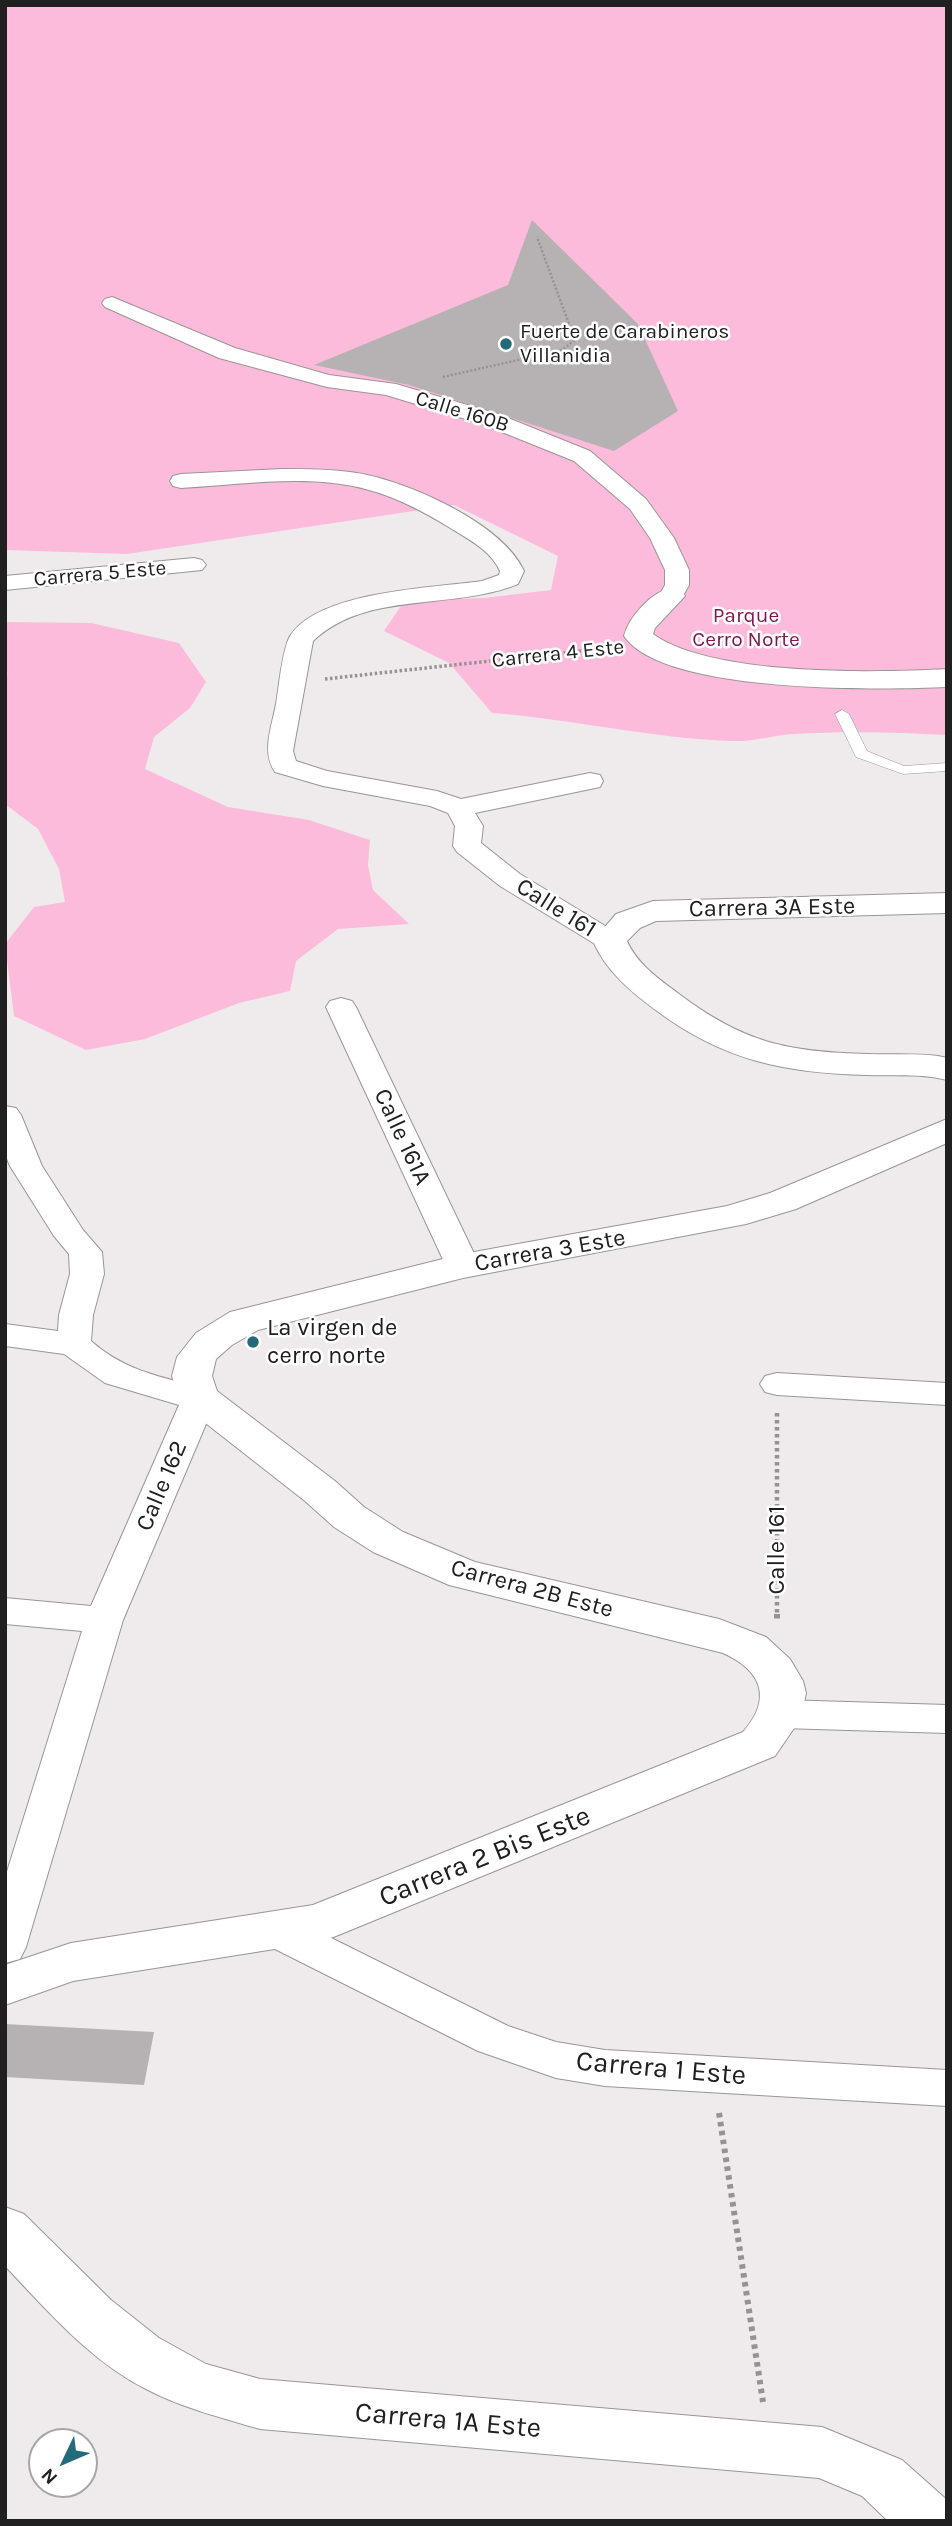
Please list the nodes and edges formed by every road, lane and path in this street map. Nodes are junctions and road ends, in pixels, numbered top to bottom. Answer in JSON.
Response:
{"nodes":[{"id":1,"x":537,"y":237,"type":"dead end"},
{"id":2,"x":112,"y":303,"type":"dead end"},
{"id":3,"x":388,"y":389,"type":"junction"},
{"id":4,"x":181,"y":481,"type":"dead end"},
{"id":5,"x":194,"y":565,"type":"dead end"},
{"id":6,"x":5,"y":583,"type":"edge"},
{"id":7,"x":671,"y":596,"type":"joint"},
{"id":8,"x":644,"y":644,"type":"junction"},
{"id":9,"x":947,"y":678,"type":"edge"},
{"id":10,"x":292,"y":682,"type":"junction"},
{"id":11,"x":842,"y":714,"type":"dead end"},
{"id":12,"x":947,"y":767,"type":"edge"},
{"id":13,"x":590,"y":781,"type":"dead end"},
{"id":14,"x":458,"y":808,"type":"junction"},
{"id":15,"x":947,"y":903,"type":"edge"},
{"id":16,"x":610,"y":941,"type":"junction"},
{"id":17,"x":341,"y":1007,"type":"dead end"},
{"id":18,"x":947,"y":1069,"type":"edge"},
{"id":19,"x":5,"y":1115,"type":"edge"},
{"id":20,"x":947,"y":1130,"type":"edge"},
{"id":21,"x":463,"y":1266,"type":"junction"},
{"id":22,"x":5,"y":1335,"type":"edge"},
{"id":23,"x":74,"y":1344,"type":"junction"},
{"id":24,"x":777,"y":1384,"type":"joint"},
{"id":25,"x":947,"y":1394,"type":"edge"},
{"id":26,"x":199,"y":1398,"type":"junction"},
{"id":27,"x":5,"y":1611,"type":"edge"},
{"id":28,"x":104,"y":1620,"type":"junction"},
{"id":29,"x":780,"y":1694,"type":"junction"},
{"id":30,"x":947,"y":1719,"type":"edge"},
{"id":31,"x":278,"y":1931,"type":"junction"},
{"id":32,"x":5,"y":1947,"type":"edge"},
{"id":33,"x":5,"y":1985,"type":"edge"},
{"id":34,"x":713,"y":2074,"type":"junction"},
{"id":35,"x":947,"y":2088,"type":"edge"},
{"id":36,"x":5,"y":2230,"type":"edge"},
{"id":37,"x":770,"y":2450,"type":"junction"},
{"id":38,"x":929,"y":2521,"type":"edge"}],
"edges":[{"from":1,"to":3,"type":"path"},
{"from":2,"to":3,"type":"street","name":"Calle 160B"},
{"from":3,"to":7,"type":"street","name":"Calle 160B"},
{"from":4,"to":10,"type":"street"},
{"from":5,"to":6,"type":"street","name":"Carrera 5 Este"},
{"from":7,"to":8,"type":"street","name":"Calle 160B"},
{"from":8,"to":9,"type":"street","name":"Carrera 4 Este"},
{"from":8,"to":10,"type":"path","name":"Carrera 4 Este"},
{"from":10,"to":14,"type":"street"},
{"from":11,"to":12,"type":"lane"},
{"from":13,"to":14,"type":"street"},
{"from":14,"to":16,"type":"street","name":"Calle 161"},
{"from":15,"to":16,"type":"street","name":"Carrera 3A Este"},
{"from":16,"to":18,"type":"street","name":"Calle 161"},
{"from":17,"to":21,"type":"street","name":"Calle 161A"},
{"from":19,"to":23,"type":"street"},
{"from":20,"to":21,"type":"street","name":"Carrera 3 Este"},
{"from":21,"to":26,"type":"street","name":"Carrera 3 Este"},
{"from":22,"to":23,"type":"street"},
{"from":23,"to":26,"type":"street"},
{"from":24,"to":25,"type":"street"},
{"from":24,"to":29,"type":"path","name":"Calle 161"},
{"from":26,"to":28,"type":"street","name":"Calle 162"},
{"from":26,"to":29,"type":"street","name":"Carrera 2B Este"},
{"from":27,"to":28,"type":"street"},
{"from":28,"to":32,"type":"street","name":"Calle 162"},
{"from":29,"to":30,"type":"street"},
{"from":29,"to":31,"type":"street","name":"Carrera 2 Bis Este"},
{"from":31,"to":33,"type":"street","name":"Carrera 2 Bis Este"},
{"from":31,"to":34,"type":"street","name":"Carrera 1 Este"},
{"from":34,"to":35,"type":"street","name":"Carrera 1 Este"},
{"from":34,"to":37,"type":"path"},
{"from":36,"to":37,"type":"street","name":"Carrera 1A Este"},
{"from":37,"to":38,"type":"street","name":"Carrera 1A Este"}]}
